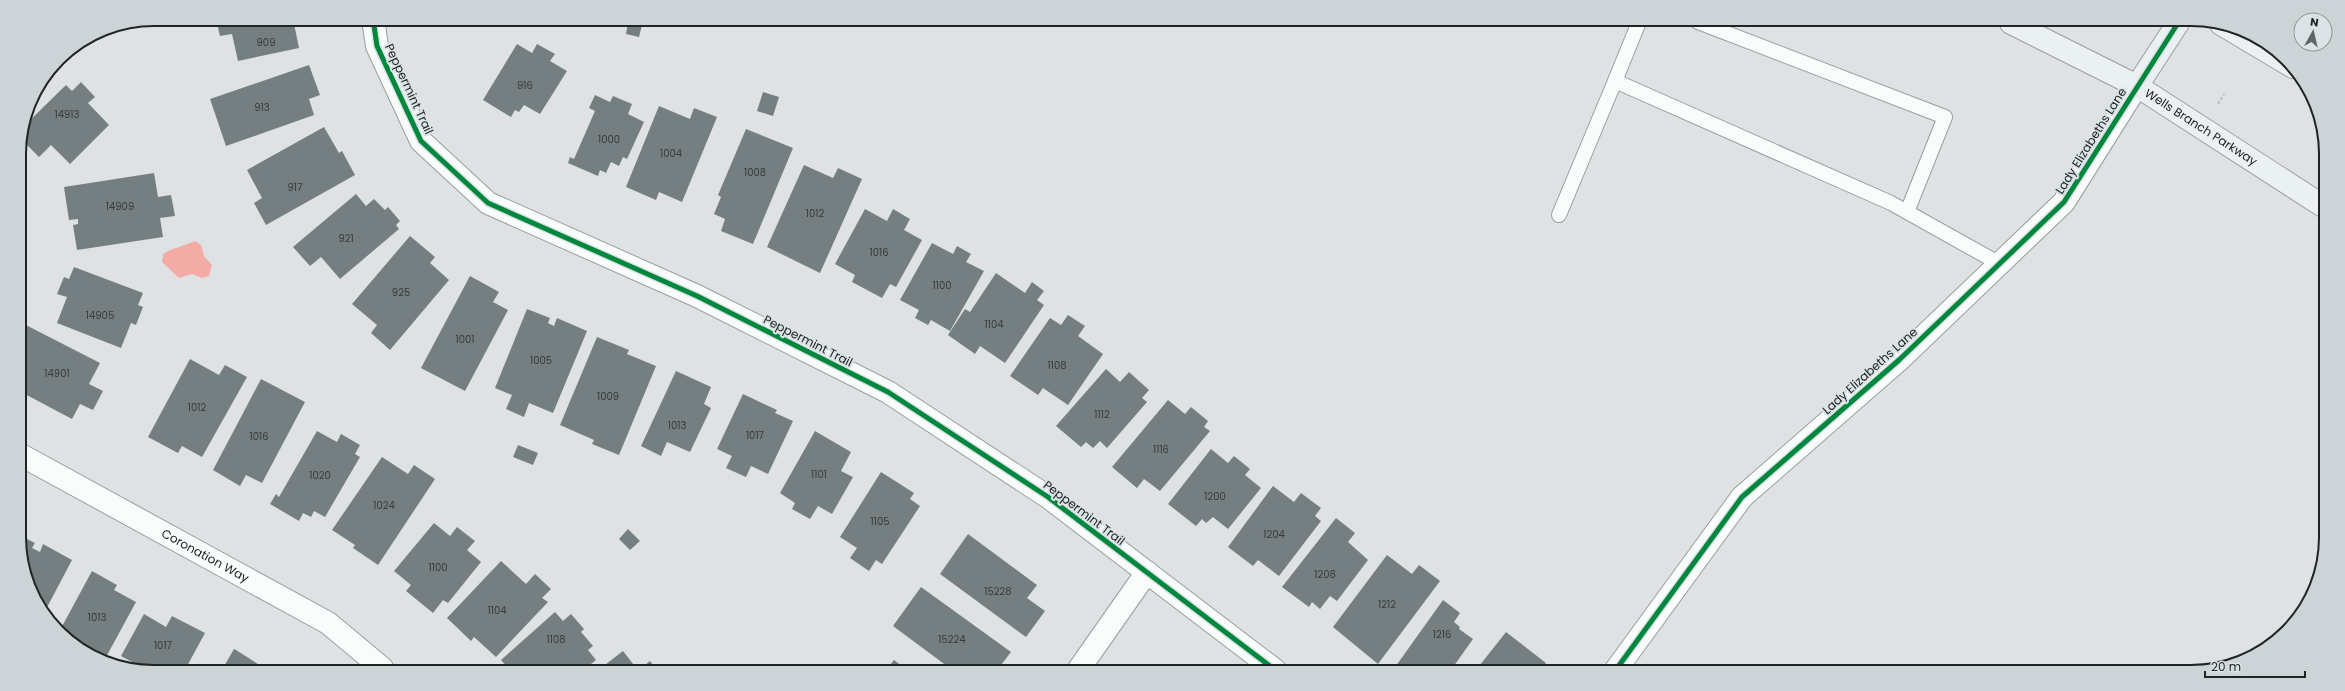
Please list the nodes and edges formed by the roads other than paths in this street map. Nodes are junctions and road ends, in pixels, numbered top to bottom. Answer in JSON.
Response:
{"nodes":[{"id":1,"x":374,"y":26,"type":"edge"},
{"id":2,"x":1637,"y":26,"type":"edge"},
{"id":3,"x":1708,"y":26,"type":"edge"},
{"id":4,"x":2017,"y":26,"type":"edge"},
{"id":5,"x":2176,"y":26,"type":"edge"},
{"id":6,"x":2245,"y":38,"type":"edge"},
{"id":7,"x":2272,"y":54,"type":"edge"},
{"id":8,"x":1615,"y":80,"type":"junction"},
{"id":9,"x":2137,"y":86,"type":"junction"},
{"id":10,"x":2319,"y":203,"type":"edge"},
{"id":11,"x":1907,"y":212,"type":"junction"},
{"id":12,"x":1559,"y":214,"type":"dead end"},
{"id":13,"x":2000,"y":264,"type":"junction"},
{"id":14,"x":26,"y":458,"type":"edge"},
{"id":15,"x":1148,"y":572,"type":"junction"},
{"id":16,"x":378,"y":665,"type":"edge"},
{"id":17,"x":1081,"y":665,"type":"edge"},
{"id":18,"x":1269,"y":665,"type":"edge"},
{"id":19,"x":1619,"y":665,"type":"edge"}],
"edges":[{"from":1,"to":15,"type":"street","name":"Peppermint Trail"},
{"from":2,"to":8,"type":"lane"},
{"from":3,"to":11,"type":"lane"},
{"from":4,"to":9,"type":"main road","name":"Wells Branch Parkway"},
{"from":5,"to":9,"type":"main road"},
{"from":6,"to":7,"type":"main road"},
{"from":8,"to":11,"type":"lane"},
{"from":8,"to":12,"type":"lane"},
{"from":9,"to":10,"type":"main road","name":"Wells Branch Parkway"},
{"from":9,"to":13,"type":"street","name":"Lady Elizabeths Lane"},
{"from":11,"to":13,"type":"lane"},
{"from":13,"to":19,"type":"street","name":"Lady Elizabeths Lane"},
{"from":14,"to":16,"type":"street","name":"Coronation Way"},
{"from":15,"to":17,"type":"street"},
{"from":15,"to":18,"type":"street","name":"Peppermint Trail"}]}
